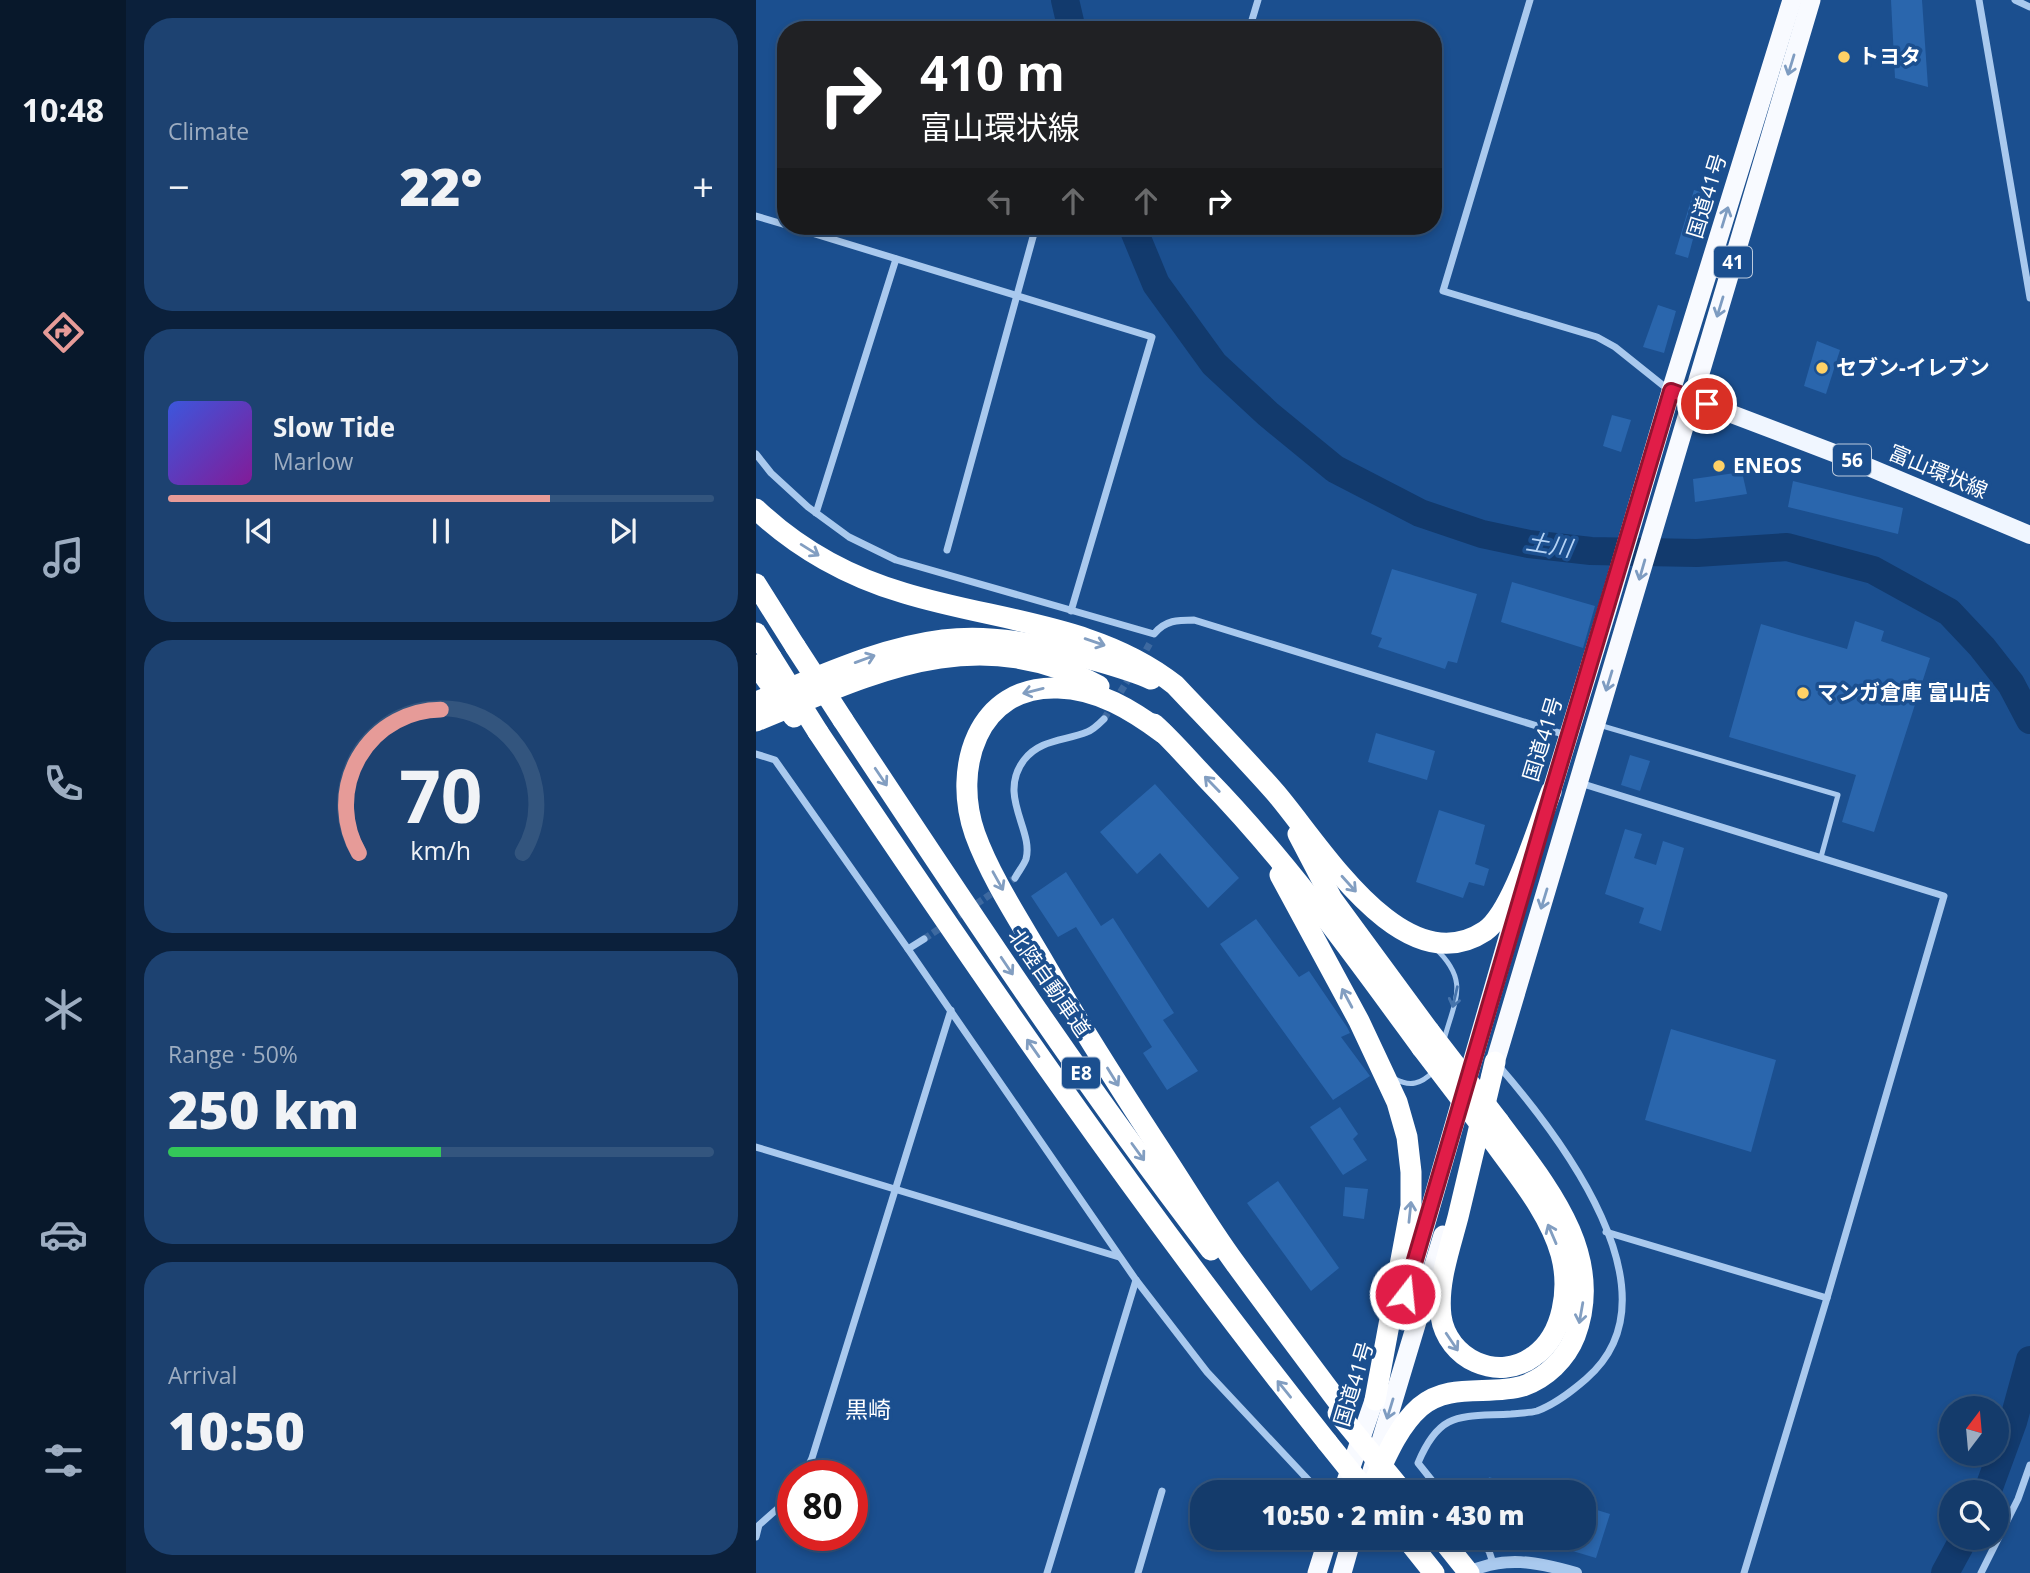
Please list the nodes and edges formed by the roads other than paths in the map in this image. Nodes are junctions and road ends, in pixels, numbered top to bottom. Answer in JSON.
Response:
{"nodes":[{"id":1,"x":1258,"y":0,"type":"edge"},
{"id":2,"x":1530,"y":0,"type":"edge"},
{"id":3,"x":1792,"y":0,"type":"edge"},
{"id":4,"x":1811,"y":0,"type":"edge"},
{"id":5,"x":1979,"y":0,"type":"edge"},
{"id":6,"x":2015,"y":0,"type":"edge"},
{"id":7,"x":2030,"y":7,"type":"edge"},
{"id":8,"x":1252,"y":21,"type":"edge"},
{"id":9,"x":756,"y":216,"type":"edge"},
{"id":10,"x":777,"y":222,"type":"edge"},
{"id":11,"x":819,"y":235,"type":"edge"},
{"id":12,"x":1034,"y":235,"type":"edge"},
{"id":13,"x":896,"y":259,"type":"junction"},
{"id":14,"x":1017,"y":296,"type":"junction"},
{"id":15,"x":2030,"y":298,"type":"edge"},
{"id":16,"x":1671,"y":391,"type":"junction"},
{"id":17,"x":1693,"y":398,"type":"junction"},
{"id":18,"x":756,"y":453,"type":"edge"},
{"id":19,"x":756,"y":509,"type":"edge"},
{"id":20,"x":816,"y":513,"type":"junction"},
{"id":21,"x":2030,"y":535,"type":"edge"},
{"id":22,"x":947,"y":550,"type":"dead end"},
{"id":23,"x":756,"y":584,"type":"edge"},
{"id":24,"x":1071,"y":611,"type":"junction"},
{"id":25,"x":756,"y":634,"type":"edge"},
{"id":26,"x":1154,"y":634,"type":"junction"},
{"id":27,"x":1150,"y":643,"type":"tunnel mouth"},
{"id":28,"x":764,"y":661,"type":"edge"},
{"id":29,"x":756,"y":702,"type":"edge"},
{"id":30,"x":1190,"y":702,"type":"junction"},
{"id":31,"x":1104,"y":719,"type":"tunnel mouth"},
{"id":32,"x":756,"y":721,"type":"edge"},
{"id":33,"x":1596,"y":724,"type":"junction"},
{"id":34,"x":1163,"y":733,"type":"junction"},
{"id":35,"x":1568,"y":736,"type":"junction"},
{"id":36,"x":756,"y":754,"type":"edge"},
{"id":37,"x":1578,"y":782,"type":"junction"},
{"id":38,"x":1551,"y":792,"type":"junction"},
{"id":39,"x":1275,"y":793,"type":"junction"},
{"id":40,"x":1248,"y":821,"type":"junction"},
{"id":41,"x":1821,"y":857,"type":"junction"},
{"id":42,"x":1015,"y":878,"type":"tunnel mouth"},
{"id":43,"x":924,"y":939,"type":"tunnel mouth"},
{"id":44,"x":1427,"y":941,"type":"junction"},
{"id":45,"x":908,"y":949,"type":"junction"},
{"id":46,"x":951,"y":1010,"type":"junction"},
{"id":47,"x":1426,"y":1040,"type":"junction"},
{"id":48,"x":1495,"y":1062,"type":"junction"},
{"id":49,"x":1380,"y":1065,"type":"junction"},
{"id":50,"x":1496,"y":1132,"type":"junction"},
{"id":51,"x":756,"y":1147,"type":"edge"},
{"id":52,"x":895,"y":1189,"type":"junction"},
{"id":53,"x":1606,"y":1232,"type":"junction"},
{"id":54,"x":1120,"y":1257,"type":"junction"},
{"id":55,"x":1136,"y":1280,"type":"junction"},
{"id":56,"x":1827,"y":1298,"type":"junction"},
{"id":57,"x":1375,"y":1400,"type":"junction"},
{"id":58,"x":1340,"y":1410,"type":"junction"},
{"id":59,"x":811,"y":1460,"type":"edge"},
{"id":60,"x":2030,"y":1465,"type":"edge"},
{"id":61,"x":1308,"y":1480,"type":"edge"},
{"id":62,"x":1347,"y":1480,"type":"edge"},
{"id":63,"x":1357,"y":1480,"type":"edge"},
{"id":64,"x":1371,"y":1480,"type":"edge"},
{"id":65,"x":1374,"y":1480,"type":"edge"},
{"id":66,"x":1394,"y":1480,"type":"edge"},
{"id":67,"x":1432,"y":1480,"type":"edge"},
{"id":68,"x":1162,"y":1491,"type":"dead end"},
{"id":69,"x":777,"y":1510,"type":"edge"},
{"id":70,"x":756,"y":1537,"type":"edge"},
{"id":71,"x":1324,"y":1550,"type":"edge"},
{"id":72,"x":1349,"y":1550,"type":"edge"},
{"id":73,"x":1416,"y":1550,"type":"edge"},
{"id":74,"x":1450,"y":1550,"type":"edge"},
{"id":75,"x":1488,"y":1550,"type":"edge"},
{"id":76,"x":1493,"y":1563,"type":"junction"},
{"id":77,"x":1547,"y":1568,"type":"edge"},
{"id":78,"x":1047,"y":1573,"type":"edge"},
{"id":79,"x":1138,"y":1573,"type":"edge"},
{"id":80,"x":1317,"y":1573,"type":"edge"},
{"id":81,"x":1342,"y":1573,"type":"edge"},
{"id":82,"x":1434,"y":1573,"type":"edge"},
{"id":83,"x":1468,"y":1573,"type":"edge"},
{"id":84,"x":1576,"y":1573,"type":"edge"},
{"id":85,"x":1744,"y":1573,"type":"edge"},
{"id":86,"x":1981,"y":1573,"type":"edge"}],
"edges":[{"from":1,"to":8,"type":"street"},
{"from":2,"to":16,"type":"street"},
{"from":16,"to":3,"type":"highway","name":"国道41号","number":"41","one_way":true},
{"from":4,"to":17,"type":"highway","name":"国道41号","number":"41","one_way":true},
{"from":5,"to":15,"type":"street"},
{"from":6,"to":7,"type":"street"},
{"from":9,"to":10,"type":"street"},
{"from":11,"to":13,"type":"street"},
{"from":12,"to":14,"type":"street"},
{"from":13,"to":14,"type":"street"},
{"from":13,"to":20,"type":"street"},
{"from":14,"to":22,"type":"street"},
{"from":14,"to":24,"type":"street"},
{"from":16,"to":17,"type":"main road","name":"富山環状線","number":"56"},
{"from":16,"to":35,"type":"highway","name":"国道41号","number":"41"},
{"from":17,"to":21,"type":"main road","name":"富山環状線","number":"56"},
{"from":17,"to":33,"type":"highway","name":"国道41号","number":"41","one_way":true},
{"from":18,"to":20,"type":"street"},
{"from":19,"to":30,"type":"highway","one_way":true},
{"from":20,"to":24,"type":"street"},
{"from":23,"to":58,"type":"highway","name":"北陸自動車道","number":"E8","one_way":true,"bridge":true},
{"from":24,"to":26,"type":"street"},
{"from":25,"to":28,"type":"highway","number":"E8"},
{"from":26,"to":27,"type":"street"},
{"from":26,"to":35,"type":"street"},
{"from":63,"to":28,"type":"highway","number":"E8","one_way":true,"bridge":true},
{"from":29,"to":30,"type":"highway","one_way":true},
{"from":30,"to":39,"type":"highway"},
{"from":31,"to":42,"type":"street"},
{"from":32,"to":34,"type":"highway"},
{"from":33,"to":37,"type":"highway","name":"国道41号","number":"41"},
{"from":33,"to":41,"type":"lane"},
{"from":40,"to":34,"type":"highway","one_way":true},
{"from":34,"to":58,"type":"highway","one_way":true},
{"from":35,"to":38,"type":"highway","name":"国道41号","number":"41"},
{"from":36,"to":45,"type":"street"},
{"from":37,"to":41,"type":"street"},
{"from":37,"to":48,"type":"highway","name":"国道41号","number":"41","one_way":true},
{"from":38,"to":44,"type":"highway"},
{"from":38,"to":57,"type":"highway","name":"国道41号","number":"41"},
{"from":39,"to":44,"type":"highway","one_way":true},
{"from":39,"to":47,"type":"highway"},
{"from":40,"to":47,"type":"highway"},
{"from":49,"to":40,"type":"highway","one_way":true},
{"from":41,"to":56,"type":"street"},
{"from":43,"to":45,"type":"street"},
{"from":44,"to":49,"type":"lane","one_way":true},
{"from":45,"to":46,"type":"street"},
{"from":46,"to":52,"type":"street"},
{"from":46,"to":54,"type":"street"},
{"from":47,"to":50,"type":"highway","bridge":true},
{"from":48,"to":50,"type":"highway","one_way":true},
{"from":48,"to":53,"type":"street"},
{"from":48,"to":64,"type":"highway","name":"国道41号","number":"41","one_way":true},
{"from":57,"to":49,"type":"highway","one_way":true},
{"from":50,"to":65,"type":"highway","one_way":true},
{"from":51,"to":52,"type":"street"},
{"from":52,"to":54,"type":"street"},
{"from":52,"to":59,"type":"street"},
{"from":53,"to":56,"type":"street"},
{"from":53,"to":67,"type":"street"},
{"from":54,"to":55,"type":"street"},
{"from":55,"to":61,"type":"street"},
{"from":55,"to":78,"type":"street"},
{"from":56,"to":85,"type":"street"},
{"from":57,"to":62,"type":"highway","name":"国道41号","number":"41"},
{"from":58,"to":66,"type":"highway","name":"北陸自動車道","number":"E8","bridge":true},
{"from":60,"to":86,"type":"street"},
{"from":68,"to":79,"type":"street"},
{"from":69,"to":70,"type":"street"},
{"from":71,"to":80,"type":"highway"},
{"from":72,"to":81,"type":"highway"},
{"from":73,"to":82,"type":"highway"},
{"from":74,"to":83,"type":"highway","bridge":true},
{"from":75,"to":76,"type":"street"},
{"from":76,"to":77,"type":"street"},
{"from":76,"to":83,"type":"street"},
{"from":77,"to":84,"type":"street"}]}
